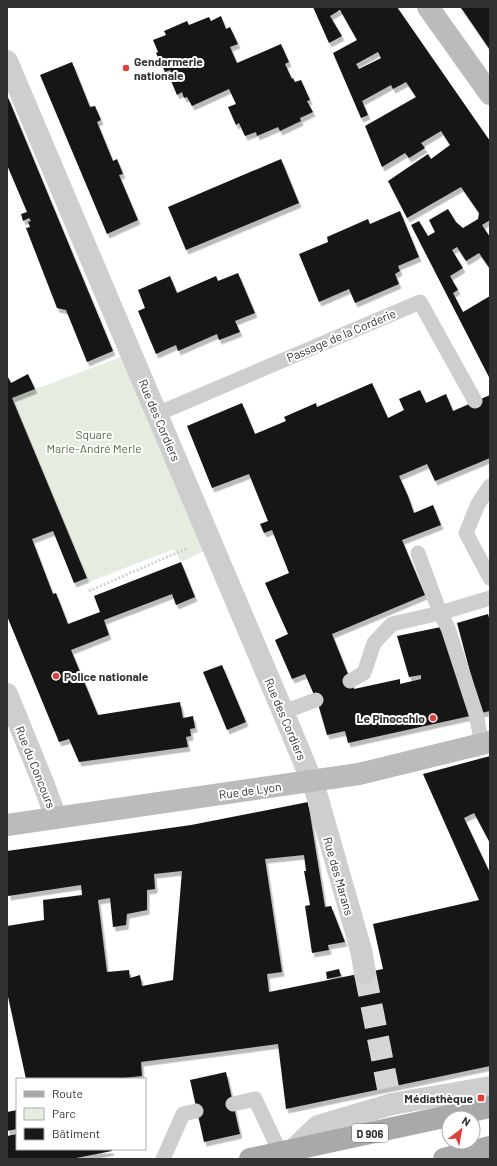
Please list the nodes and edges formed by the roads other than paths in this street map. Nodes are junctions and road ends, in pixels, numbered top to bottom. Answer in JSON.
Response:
{"nodes":[{"id":1,"x":428,"y":7,"type":"edge"},
{"id":2,"x":7,"y":60,"type":"edge"},
{"id":3,"x":490,"y":94,"type":"edge"},
{"id":4,"x":475,"y":401,"type":"dead end"},
{"id":5,"x":157,"y":414,"type":"junction"},
{"id":6,"x":490,"y":486,"type":"edge"},
{"id":7,"x":418,"y":553,"type":"dead end"},
{"id":8,"x":490,"y":578,"type":"edge"},
{"id":9,"x":490,"y":598,"type":"edge"},
{"id":10,"x":440,"y":613,"type":"junction"},
{"id":11,"x":350,"y":681,"type":"dead end"},
{"id":12,"x":7,"y":694,"type":"edge"},
{"id":13,"x":316,"y":700,"type":"dead end"},
{"id":14,"x":283,"y":712,"type":"junction"},
{"id":15,"x":486,"y":743,"type":"edge"},
{"id":16,"x":312,"y":781,"type":"junction"},
{"id":17,"x":56,"y":818,"type":"junction"},
{"id":18,"x":7,"y":825,"type":"edge"},
{"id":19,"x":365,"y":973,"type":"tunnel mouth"},
{"id":20,"x":490,"y":1087,"type":"edge"},
{"id":21,"x":233,"y":1104,"type":"dead end"},
{"id":22,"x":490,"y":1107,"type":"edge"},
{"id":23,"x":196,"y":1111,"type":"dead end"},
{"id":24,"x":490,"y":1147,"type":"edge"},
{"id":25,"x":287,"y":1151,"type":"junction"},
{"id":26,"x":164,"y":1159,"type":"edge"},
{"id":27,"x":250,"y":1159,"type":"edge"},
{"id":28,"x":444,"y":1159,"type":"edge"}],
"edges":[{"from":1,"to":3,"type":"street"},
{"from":2,"to":5,"type":"street","name":"Rue des Cordiers"},
{"from":4,"to":5,"type":"lane","name":"Passage de la Corderie"},
{"from":5,"to":14,"type":"street","name":"Rue des Cordiers"},
{"from":6,"to":8,"type":"lane"},
{"from":7,"to":10,"type":"lane"},
{"from":9,"to":10,"type":"lane"},
{"from":10,"to":11,"type":"lane"},
{"from":10,"to":15,"type":"lane"},
{"from":12,"to":17,"type":"street","name":"Rue du Concours"},
{"from":13,"to":14,"type":"lane"},
{"from":14,"to":16,"type":"street","name":"Rue des Cordiers"},
{"from":15,"to":16,"type":"street","name":"Rue de Lyon"},
{"from":16,"to":17,"type":"street","name":"Rue de Lyon"},
{"from":16,"to":19,"type":"street","name":"Rue des Marans"},
{"from":17,"to":18,"type":"street","name":"Rue de Lyon"},
{"from":20,"to":25,"type":"street"},
{"from":21,"to":25,"type":"lane"},
{"from":22,"to":25,"type":"main road","number":"D 906"},
{"from":23,"to":26,"type":"lane"},
{"from":24,"to":28,"type":"main road"},
{"from":25,"to":27,"type":"main road","number":"D 906"}]}
